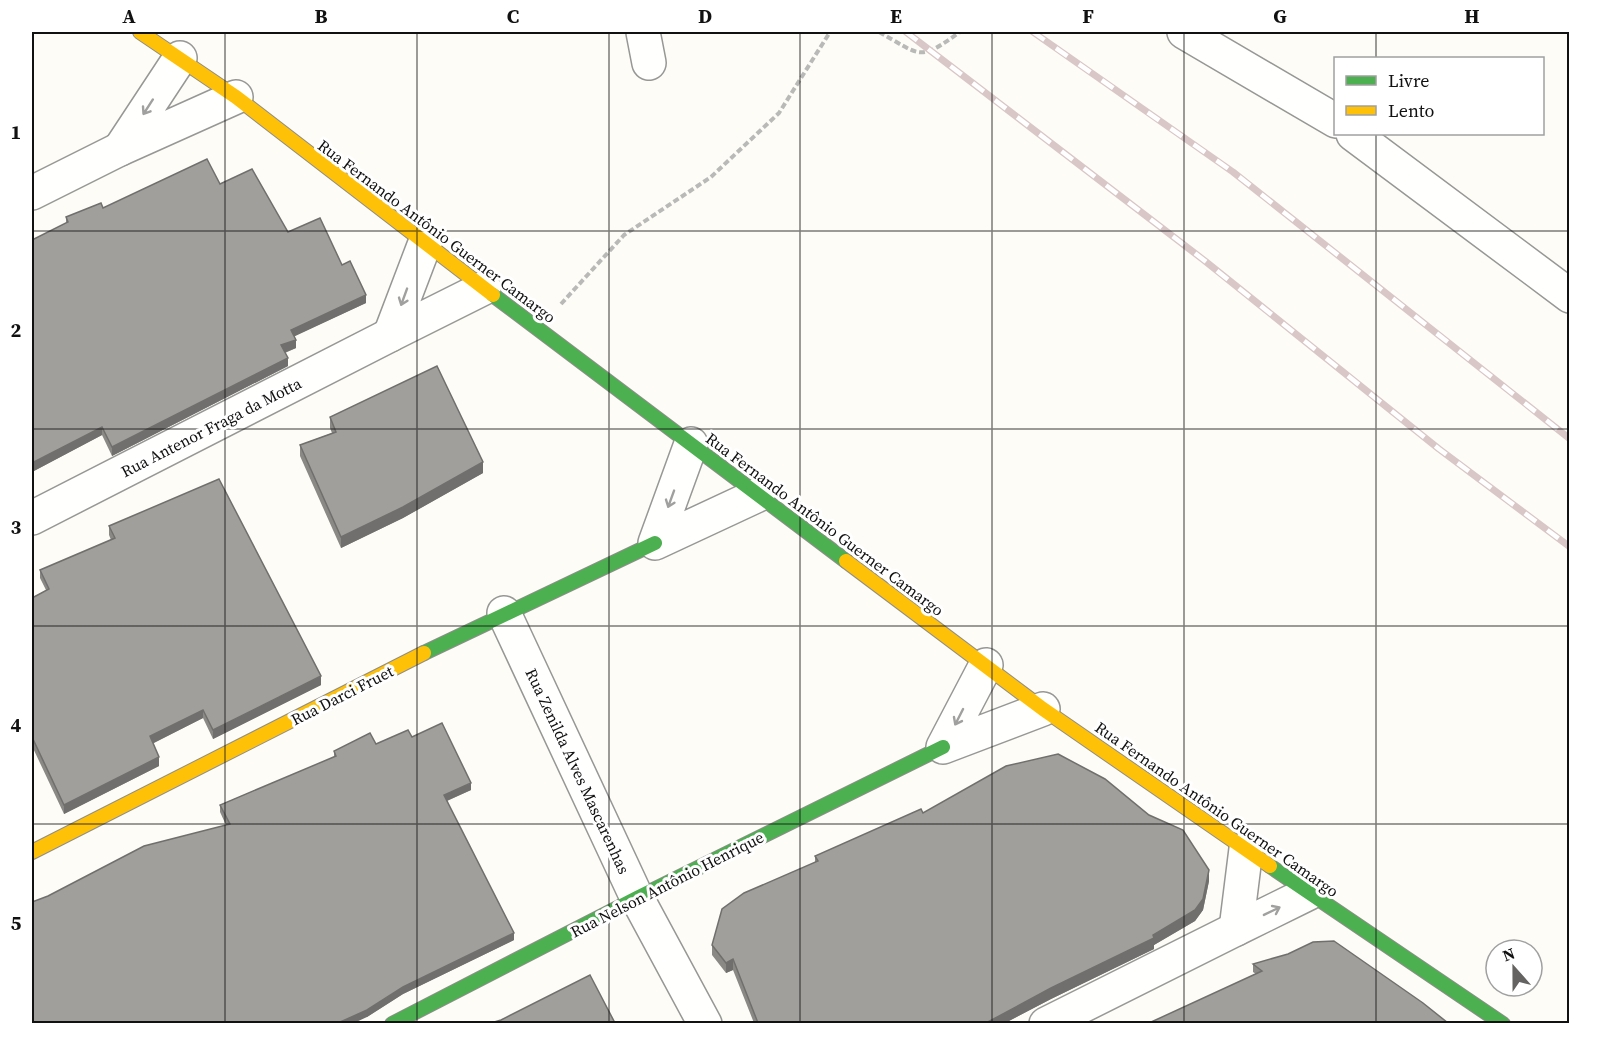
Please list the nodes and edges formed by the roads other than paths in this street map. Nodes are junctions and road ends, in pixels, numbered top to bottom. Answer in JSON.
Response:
{"nodes":[{"id":1,"x":140,"y":32,"type":"edge"},
{"id":2,"x":644,"y":32,"type":"edge"},
{"id":3,"x":1184,"y":32,"type":"edge"},
{"id":4,"x":180,"y":58,"type":"junction"},
{"id":5,"x":649,"y":63,"type":"dead end"},
{"id":6,"x":236,"y":98,"type":"junction"},
{"id":7,"x":1334,"y":120,"type":"edge"},
{"id":8,"x":1354,"y":135,"type":"edge"},
{"id":9,"x":120,"y":149,"type":"junction"},
{"id":10,"x":32,"y":193,"type":"edge"},
{"id":11,"x":425,"y":243,"type":"junction"},
{"id":12,"x":484,"y":288,"type":"junction"},
{"id":13,"x":1569,"y":296,"type":"edge"},
{"id":14,"x":390,"y":335,"type":"junction"},
{"id":15,"x":691,"y":444,"type":"junction"},
{"id":16,"x":758,"y":495,"type":"junction"},
{"id":17,"x":32,"y":518,"type":"edge"},
{"id":18,"x":655,"y":543,"type":"junction"},
{"id":19,"x":504,"y":614,"type":"junction"},
{"id":20,"x":986,"y":665,"type":"junction"},
{"id":21,"x":1043,"y":709,"type":"junction"},
{"id":22,"x":944,"y":747,"type":"junction"},
{"id":23,"x":1246,"y":849,"type":"junction"},
{"id":24,"x":32,"y":852,"type":"edge"},
{"id":25,"x":1309,"y":893,"type":"junction"},
{"id":26,"x":637,"y":898,"type":"junction"},
{"id":27,"x":1236,"y":929,"type":"junction"},
{"id":28,"x":392,"y":1023,"type":"edge"},
{"id":29,"x":705,"y":1023,"type":"edge"},
{"id":30,"x":1046,"y":1023,"type":"edge"},
{"id":31,"x":1503,"y":1023,"type":"edge"}],
"edges":[{"from":1,"to":4,"type":"street","name":"Rua Fernando Antônio Guerner Camargo"},
{"from":2,"to":5,"type":"street"},
{"from":3,"to":7,"type":"street"},
{"from":4,"to":6,"type":"street","name":"Rua Fernando Antônio Guerner Camargo"},
{"from":4,"to":9,"type":"street","one_way":true},
{"from":6,"to":9,"type":"street"},
{"from":6,"to":11,"type":"street","name":"Rua Fernando Antônio Guerner Camargo"},
{"from":8,"to":13,"type":"street"},
{"from":9,"to":10,"type":"street"},
{"from":11,"to":12,"type":"street","name":"Rua Fernando Antônio Guerner Camargo"},
{"from":11,"to":14,"type":"street","one_way":true},
{"from":12,"to":14,"type":"street","name":"Rua Antenor Fraga da Motta"},
{"from":12,"to":15,"type":"street","name":"Rua Fernando Antônio Guerner Camargo"},
{"from":14,"to":17,"type":"street","name":"Rua Antenor Fraga da Motta"},
{"from":15,"to":16,"type":"street","name":"Rua Fernando Antônio Guerner Camargo"},
{"from":15,"to":18,"type":"street","one_way":true},
{"from":16,"to":18,"type":"street","name":"Rua Darci Fruet"},
{"from":16,"to":20,"type":"street","name":"Rua Fernando Antônio Guerner Camargo"},
{"from":18,"to":19,"type":"street","name":"Rua Darci Fruet"},
{"from":19,"to":24,"type":"street","name":"Rua Darci Fruet"},
{"from":19,"to":26,"type":"street","name":"Rua Zenilda Alves Mascarenhas"},
{"from":20,"to":21,"type":"street","name":"Rua Fernando Antônio Guerner Camargo"},
{"from":20,"to":22,"type":"street","one_way":true},
{"from":21,"to":22,"type":"street","name":"Rua Nelson Antônio Henrique"},
{"from":21,"to":23,"type":"street","name":"Rua Fernando Antônio Guerner Camargo"},
{"from":22,"to":26,"type":"street","name":"Rua Nelson Antônio Henrique"},
{"from":23,"to":25,"type":"street","name":"Rua Fernando Antônio Guerner Camargo"},
{"from":23,"to":27,"type":"street"},
{"from":27,"to":25,"type":"street","one_way":true},
{"from":25,"to":31,"type":"street","name":"Rua Fernando Antônio Guerner Camargo"},
{"from":26,"to":28,"type":"street","name":"Rua Nelson Antônio Henrique"},
{"from":26,"to":29,"type":"street","name":"Rua Zenilda Alves Mascarenhas"},
{"from":27,"to":30,"type":"street"}]}
